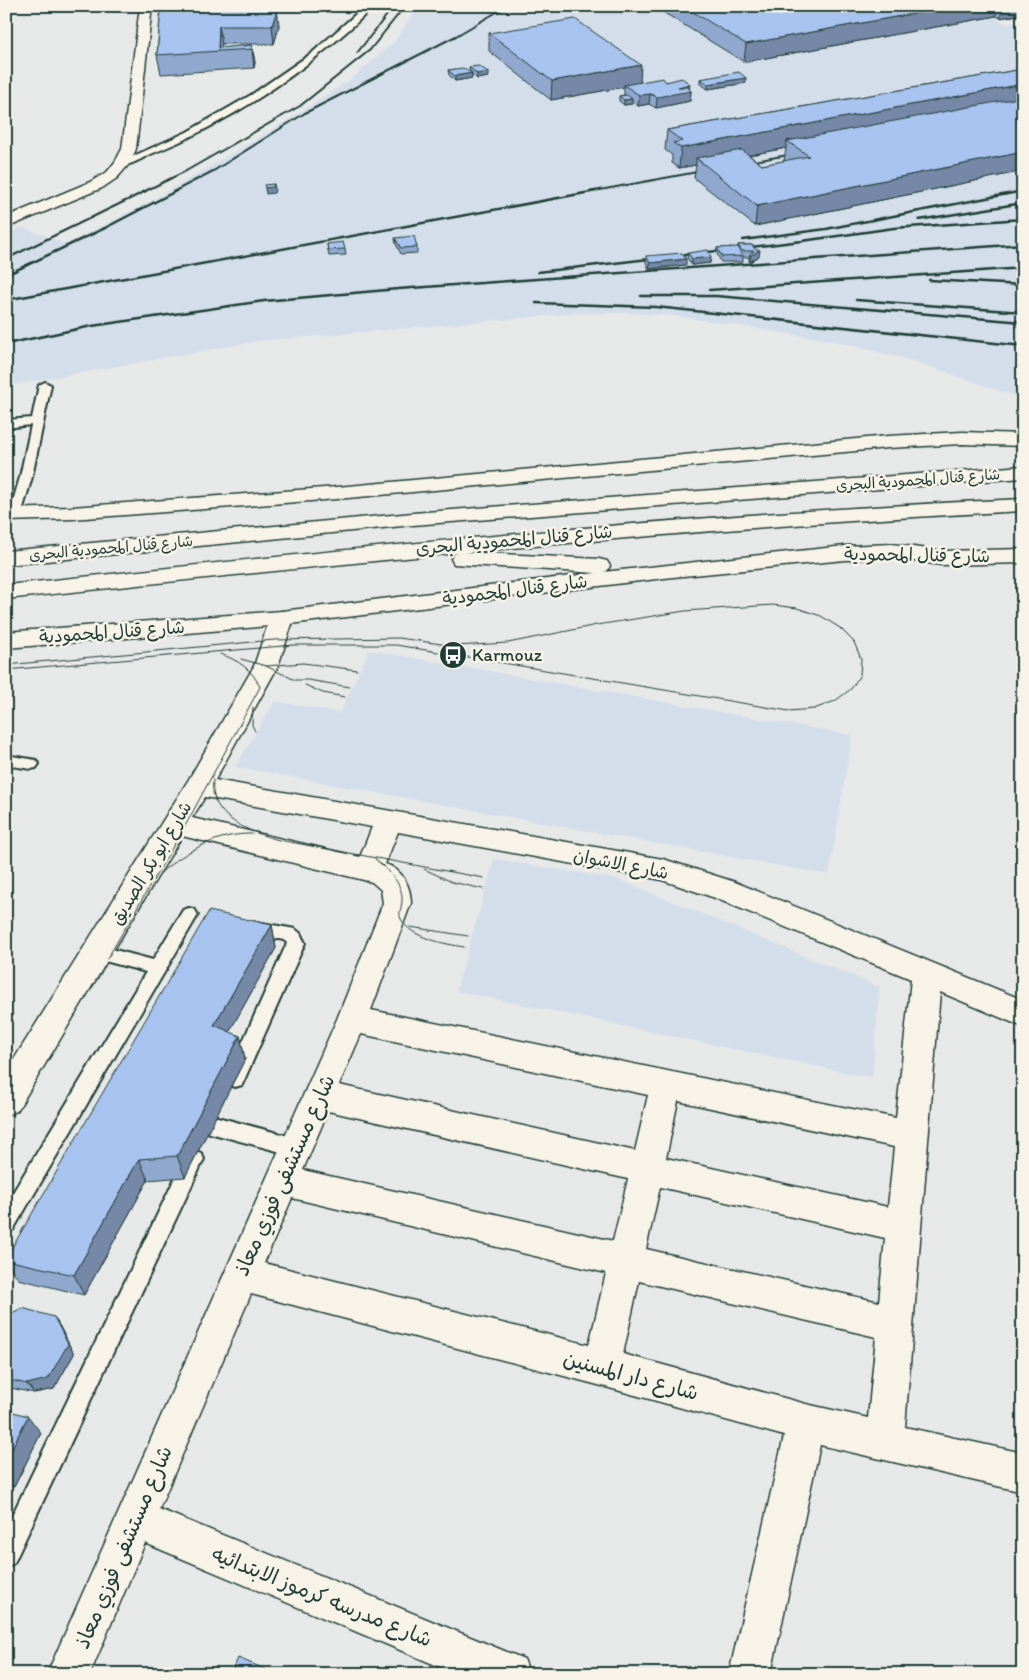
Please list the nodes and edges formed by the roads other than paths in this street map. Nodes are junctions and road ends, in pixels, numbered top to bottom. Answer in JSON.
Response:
{"nodes":[{"id":1,"x":146,"y":6,"type":"edge"},
{"id":2,"x":370,"y":6,"type":"edge"},
{"id":3,"x":122,"y":163,"type":"junction"},
{"id":4,"x":6,"y":223,"type":"edge"},
{"id":5,"x":45,"y":385,"type":"dead end"},
{"id":6,"x":37,"y":421,"type":"junction"},
{"id":7,"x":6,"y":424,"type":"edge"},
{"id":8,"x":1023,"y":440,"type":"edge"},
{"id":9,"x":1023,"y":472,"type":"edge"},
{"id":10,"x":1023,"y":505,"type":"edge"},
{"id":11,"x":11,"y":515,"type":"edge"},
{"id":12,"x":364,"y":554,"type":"junction"},
{"id":13,"x":1023,"y":556,"type":"edge"},
{"id":14,"x":6,"y":558,"type":"edge"},
{"id":15,"x":673,"y":570,"type":"junction"},
{"id":16,"x":6,"y":592,"type":"edge"},
{"id":17,"x":282,"y":618,"type":"junction"},
{"id":18,"x":6,"y":640,"type":"edge"},
{"id":19,"x":6,"y":760,"type":"edge"},
{"id":20,"x":31,"y":764,"type":"dead end"},
{"id":21,"x":198,"y":786,"type":"junction"},
{"id":22,"x":389,"y":820,"type":"junction"},
{"id":23,"x":175,"y":824,"type":"junction"},
{"id":24,"x":369,"y":869,"type":"junction"},
{"id":25,"x":189,"y":915,"type":"dead end"},
{"id":26,"x":246,"y":927,"type":"edge"},
{"id":27,"x":96,"y":952,"type":"junction"},
{"id":28,"x":158,"y":968,"type":"junction"},
{"id":29,"x":927,"y":972,"type":"junction"},
{"id":30,"x":1023,"y":1014,"type":"edge"},
{"id":31,"x":352,"y":1019,"type":"junction"},
{"id":32,"x":666,"y":1085,"type":"junction"},
{"id":33,"x":319,"y":1095,"type":"junction"},
{"id":34,"x":6,"y":1101,"type":"edge"},
{"id":35,"x":218,"y":1110,"type":"junction"},
{"id":36,"x":911,"y":1136,"type":"junction"},
{"id":37,"x":296,"y":1147,"type":"junction"},
{"id":38,"x":647,"y":1168,"type":"junction"},
{"id":39,"x":281,"y":1180,"type":"junction"},
{"id":40,"x":6,"y":1223,"type":"edge"},
{"id":41,"x":903,"y":1226,"type":"junction"},
{"id":42,"x":627,"y":1260,"type":"junction"},
{"id":43,"x":241,"y":1274,"type":"junction"},
{"id":44,"x":895,"y":1324,"type":"junction"},
{"id":45,"x":602,"y":1367,"type":"junction"},
{"id":46,"x":806,"y":1423,"type":"junction"},
{"id":47,"x":885,"y":1440,"type":"junction"},
{"id":48,"x":1023,"y":1473,"type":"edge"},
{"id":49,"x":134,"y":1519,"type":"junction"},
{"id":50,"x":6,"y":1555,"type":"edge"},
{"id":51,"x":68,"y":1674,"type":"edge"},
{"id":52,"x":509,"y":1674,"type":"edge"},
{"id":53,"x":750,"y":1674,"type":"edge"}],
"edges":[{"from":1,"to":3,"type":"street"},
{"from":2,"to":3,"type":"lane"},
{"from":3,"to":4,"type":"street"},
{"from":5,"to":6,"type":"lane"},
{"from":6,"to":7,"type":"lane"},
{"from":6,"to":11,"type":"lane"},
{"from":8,"to":11,"type":"street"},
{"from":9,"to":14,"type":"street","name":"شارع قنال المحمودية البحرى"},
{"from":10,"to":12,"type":"street","name":"شارع قنال المحمودية البحرى"},
{"from":12,"to":15,"type":"street"},
{"from":12,"to":16,"type":"street","name":"شارع قنال المحمودية البحرى"},
{"from":13,"to":15,"type":"street","name":"شارع قنال المحمودية"},
{"from":15,"to":17,"type":"street","name":"شارع قنال المحمودية"},
{"from":17,"to":18,"type":"street","name":"شارع قنال المحمودية"},
{"from":17,"to":21,"type":"street","name":"شارع ابو بكر الصديق"},
{"from":19,"to":20,"type":"lane"},
{"from":21,"to":22,"type":"street","name":"شارع الاشوان"},
{"from":21,"to":23,"type":"street","name":"شارع ابو بكر الصديق"},
{"from":22,"to":24,"type":"street"},
{"from":22,"to":29,"type":"street","name":"شارع الاشوان"},
{"from":23,"to":24,"type":"street","name":"شارع مستشفى فوزي معاذ"},
{"from":23,"to":27,"type":"street","name":"شارع ابو بكر الصديق"},
{"from":24,"to":31,"type":"street","name":"شارع مستشفى فوزي معاذ"},
{"from":25,"to":28,"type":"lane"},
{"from":26,"to":35,"type":"lane"},
{"from":27,"to":28,"type":"lane"},
{"from":27,"to":34,"type":"street","name":"شارع ابو بكر الصديق"},
{"from":28,"to":40,"type":"lane"},
{"from":29,"to":30,"type":"street","name":"شارع الاشوان"},
{"from":29,"to":36,"type":"street"},
{"from":31,"to":32,"type":"street"},
{"from":31,"to":33,"type":"street","name":"شارع مستشفى فوزي معاذ"},
{"from":32,"to":36,"type":"street"},
{"from":32,"to":38,"type":"street"},
{"from":33,"to":37,"type":"street","name":"شارع مستشفى فوزي معاذ"},
{"from":33,"to":38,"type":"street"},
{"from":35,"to":37,"type":"lane"},
{"from":35,"to":50,"type":"lane"},
{"from":36,"to":41,"type":"street"},
{"from":37,"to":39,"type":"street","name":"شارع مستشفى فوزي معاذ"},
{"from":38,"to":41,"type":"street"},
{"from":38,"to":42,"type":"street"},
{"from":39,"to":42,"type":"street"},
{"from":39,"to":43,"type":"street","name":"شارع مستشفى فوزي معاذ"},
{"from":41,"to":44,"type":"street"},
{"from":42,"to":44,"type":"street"},
{"from":42,"to":45,"type":"street"},
{"from":43,"to":45,"type":"street","name":"شارع دار المسنين"},
{"from":43,"to":49,"type":"street","name":"شارع مستشفى فوزي معاذ"},
{"from":44,"to":47,"type":"street"},
{"from":45,"to":46,"type":"street","name":"شارع دار المسنين"},
{"from":46,"to":47,"type":"street","name":"شارع دار المسنين"},
{"from":46,"to":53,"type":"street"},
{"from":47,"to":48,"type":"street","name":"شارع دار المسنين"},
{"from":49,"to":51,"type":"street","name":"شارع مستشفى فوزي معاذ"},
{"from":49,"to":52,"type":"street","name":"شارع مدرسه كرموز الابتدائيه"}]}
